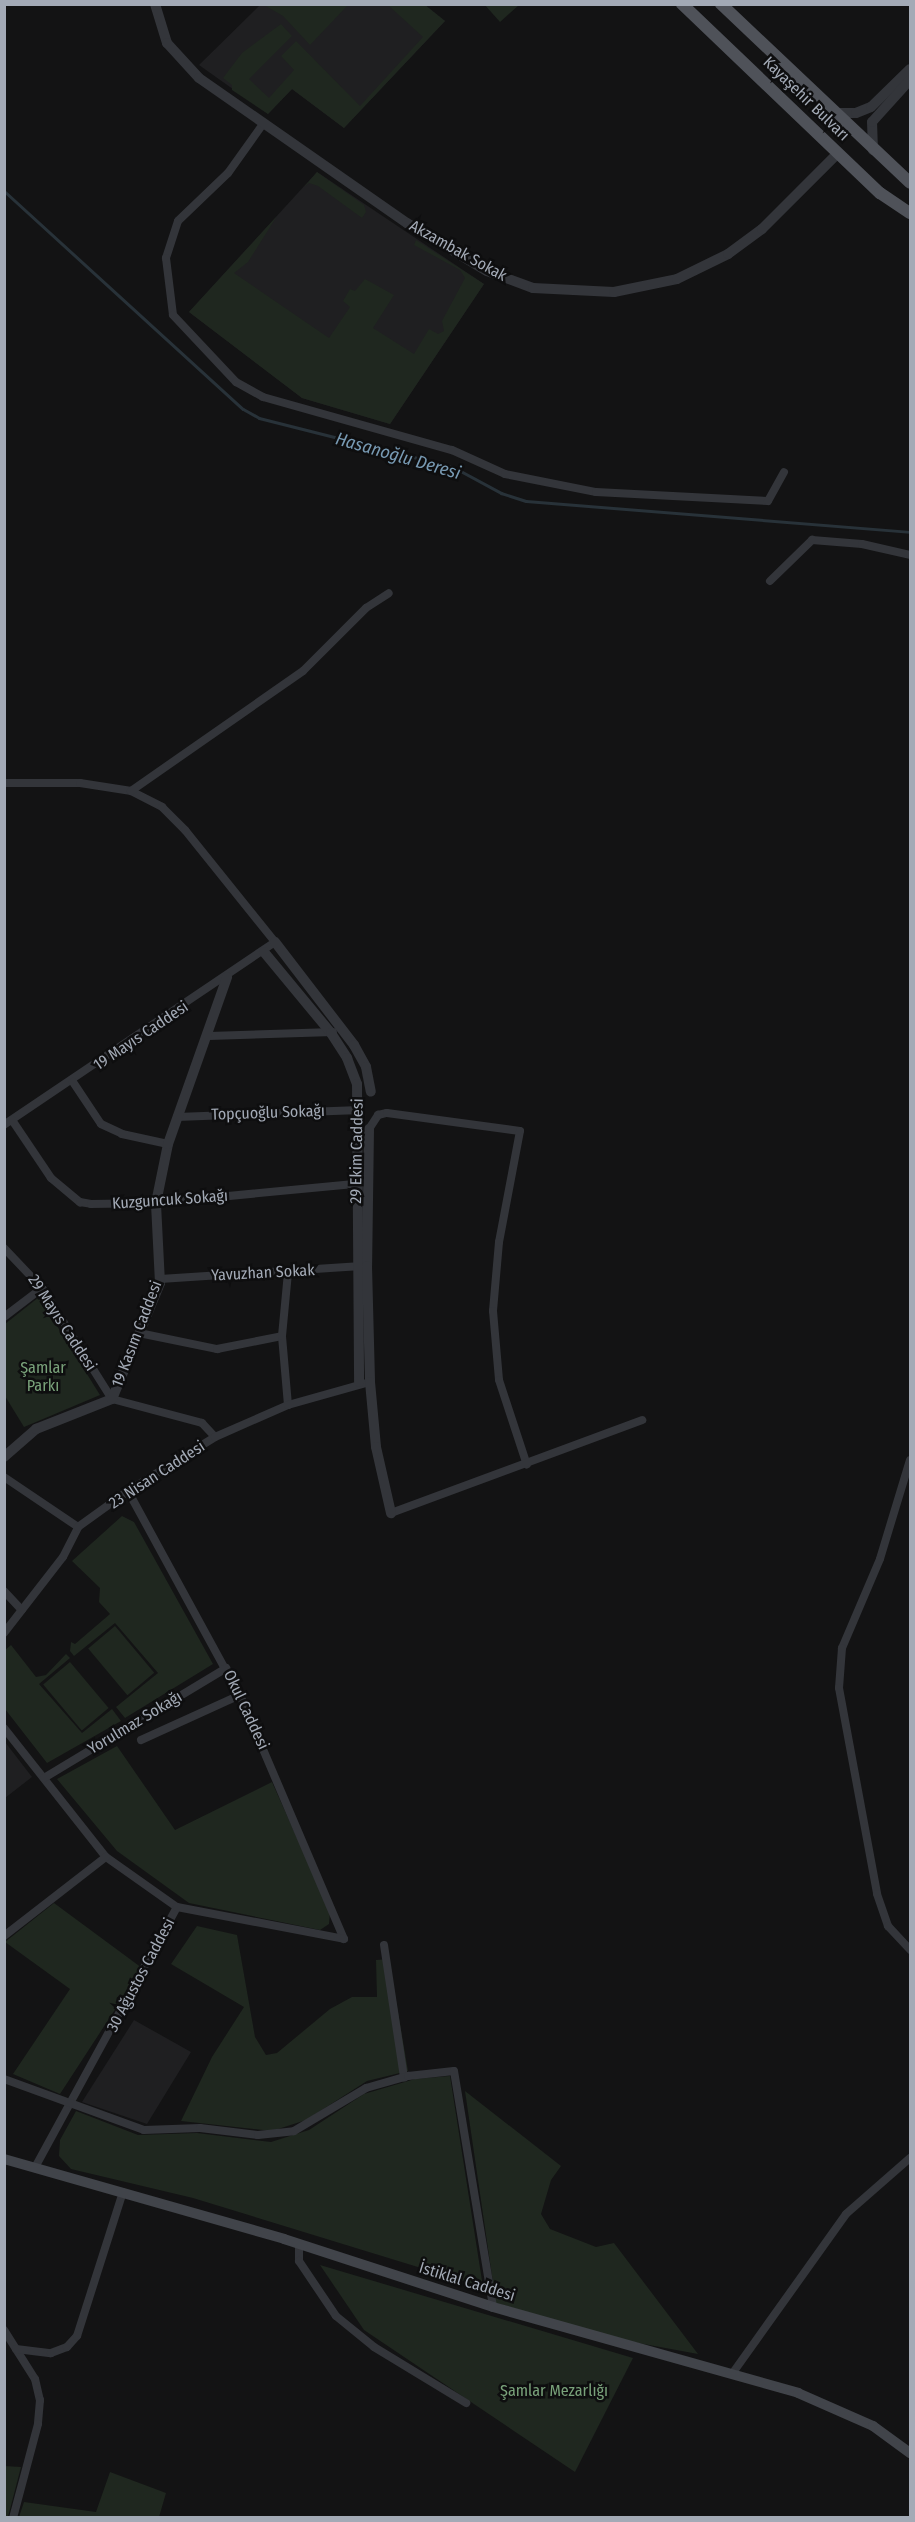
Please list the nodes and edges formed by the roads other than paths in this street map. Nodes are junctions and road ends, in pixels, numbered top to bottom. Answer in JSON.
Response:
{"nodes":[{"id":1,"x":155,"y":4,"type":"edge"},
{"id":2,"x":682,"y":4,"type":"edge"},
{"id":3,"x":721,"y":4,"type":"edge"},
{"id":4,"x":910,"y":69,"type":"edge"},
{"id":5,"x":910,"y":80,"type":"edge"},
{"id":6,"x":835,"y":113,"type":"junction"},
{"id":7,"x":263,"y":124,"type":"junction"},
{"id":8,"x":873,"y":151,"type":"junction"},
{"id":9,"x":838,"y":153,"type":"junction"},
{"id":10,"x":910,"y":183,"type":"edge"},
{"id":11,"x":910,"y":213,"type":"edge"},
{"id":12,"x":784,"y":472,"type":"dead end"},
{"id":13,"x":910,"y":555,"type":"edge"},
{"id":14,"x":770,"y":581,"type":"dead end"},
{"id":15,"x":389,"y":593,"type":"dead end"},
{"id":16,"x":4,"y":783,"type":"edge"},
{"id":17,"x":131,"y":790,"type":"junction"},
{"id":18,"x":275,"y":942,"type":"junction"},
{"id":19,"x":264,"y":952,"type":"junction"},
{"id":20,"x":227,"y":977,"type":"junction"},
{"id":21,"x":344,"y":1030,"type":"junction"},
{"id":22,"x":331,"y":1033,"type":"junction"},
{"id":23,"x":209,"y":1036,"type":"junction"},
{"id":24,"x":73,"y":1082,"type":"junction"},
{"id":25,"x":371,"y":1092,"type":"dead end"},
{"id":26,"x":360,"y":1110,"type":"junction"},
{"id":27,"x":177,"y":1117,"type":"junction"},
{"id":28,"x":12,"y":1120,"type":"junction"},
{"id":29,"x":4,"y":1125,"type":"edge"},
{"id":30,"x":369,"y":1129,"type":"joint"},
{"id":31,"x":168,"y":1144,"type":"junction"},
{"id":32,"x":362,"y":1183,"type":"junction"},
{"id":33,"x":156,"y":1203,"type":"junction"},
{"id":34,"x":4,"y":1248,"type":"edge"},
{"id":35,"x":361,"y":1266,"type":"junction"},
{"id":36,"x":288,"y":1272,"type":"junction"},
{"id":37,"x":160,"y":1279,"type":"junction"},
{"id":38,"x":42,"y":1288,"type":"junction"},
{"id":39,"x":4,"y":1317,"type":"edge"},
{"id":40,"x":139,"y":1333,"type":"junction"},
{"id":41,"x":282,"y":1336,"type":"junction"},
{"id":42,"x":365,"y":1382,"type":"junction"},
{"id":43,"x":112,"y":1399,"type":"junction"},
{"id":44,"x":288,"y":1406,"type":"junction"},
{"id":45,"x":642,"y":1420,"type":"dead end"},
{"id":46,"x":215,"y":1437,"type":"junction"},
{"id":47,"x":4,"y":1457,"type":"edge"},
{"id":48,"x":910,"y":1460,"type":"edge"},
{"id":49,"x":527,"y":1466,"type":"junction"},
{"id":50,"x":4,"y":1477,"type":"edge"},
{"id":51,"x":128,"y":1491,"type":"junction"},
{"id":52,"x":391,"y":1513,"type":"joint"},
{"id":53,"x":78,"y":1527,"type":"junction"},
{"id":54,"x":4,"y":1591,"type":"edge"},
{"id":55,"x":22,"y":1610,"type":"junction"},
{"id":56,"x":4,"y":1633,"type":"edge"},
{"id":57,"x":226,"y":1668,"type":"junction"},
{"id":58,"x":240,"y":1695,"type":"junction"},
{"id":59,"x":4,"y":1728,"type":"edge"},
{"id":60,"x":141,"y":1740,"type":"dead end"},
{"id":61,"x":44,"y":1778,"type":"junction"},
{"id":62,"x":106,"y":1857,"type":"junction"},
{"id":63,"x":177,"y":1907,"type":"junction"},
{"id":64,"x":4,"y":1936,"type":"edge"},
{"id":65,"x":384,"y":1945,"type":"dead end"},
{"id":66,"x":910,"y":1950,"type":"edge"},
{"id":67,"x":404,"y":2077,"type":"junction"},
{"id":68,"x":4,"y":2079,"type":"edge"},
{"id":69,"x":73,"y":2103,"type":"junction"},
{"id":70,"x":910,"y":2158,"type":"edge"},
{"id":71,"x":4,"y":2159,"type":"edge"},
{"id":72,"x":35,"y":2167,"type":"junction"},
{"id":73,"x":123,"y":2192,"type":"junction"},
{"id":74,"x":299,"y":2244,"type":"junction"},
{"id":75,"x":493,"y":2307,"type":"junction"},
{"id":76,"x":4,"y":2330,"type":"edge"},
{"id":77,"x":16,"y":2349,"type":"junction"},
{"id":78,"x":732,"y":2374,"type":"junction"},
{"id":79,"x":466,"y":2403,"type":"dead end"},
{"id":80,"x":910,"y":2453,"type":"edge"},
{"id":81,"x":13,"y":2517,"type":"edge"}],
"edges":[{"from":1,"to":7,"type":"street","name":"Akzambak Sokak"},
{"from":2,"to":9,"type":"main road","name":"Kayaşehir Bulvarı"},
{"from":3,"to":6,"type":"main road","name":"Kayaşehir Bulvarı"},
{"from":4,"to":6,"type":"street"},
{"from":5,"to":8,"type":"street"},
{"from":6,"to":8,"type":"main road","name":"Kayaşehir Bulvarı"},
{"from":7,"to":9,"type":"street","name":"Akzambak Sokak"},
{"from":7,"to":12,"type":"street"},
{"from":8,"to":10,"type":"main road","name":"Kayaşehir Bulvarı"},
{"from":9,"to":11,"type":"main road","name":"Kayaşehir Bulvarı"},
{"from":13,"to":14,"type":"street"},
{"from":15,"to":17,"type":"street"},
{"from":16,"to":17,"type":"street"},
{"from":17,"to":18,"type":"street"},
{"from":18,"to":19,"type":"street","name":"19 Mayıs Caddesi"},
{"from":18,"to":21,"type":"street","name":"29 Ekim Caddesi"},
{"from":19,"to":20,"type":"street","name":"19 Mayıs Caddesi"},
{"from":19,"to":22,"type":"street","name":"29 Ekim Caddesi"},
{"from":20,"to":23,"type":"street","name":"19 Kasım Caddesi"},
{"from":20,"to":24,"type":"street","name":"19 Mayıs Caddesi"},
{"from":21,"to":22,"type":"street"},
{"from":21,"to":25,"type":"street","name":"29 Ekim Caddesi"},
{"from":22,"to":23,"type":"street"},
{"from":22,"to":26,"type":"street","name":"29 Ekim Caddesi"},
{"from":23,"to":27,"type":"street","name":"19 Kasım Caddesi"},
{"from":24,"to":28,"type":"street","name":"19 Mayıs Caddesi"},
{"from":24,"to":31,"type":"street"},
{"from":26,"to":27,"type":"street","name":"Topçuoğlu Sokağı"},
{"from":26,"to":32,"type":"street","name":"29 Ekim Caddesi"},
{"from":27,"to":31,"type":"street","name":"19 Kasım Caddesi"},
{"from":28,"to":29,"type":"street","name":"19 Mayıs Caddesi"},
{"from":28,"to":33,"type":"street","name":"Kuzguncuk Sokağı"},
{"from":30,"to":32,"type":"street","name":"29 Ekim Caddesi"},
{"from":30,"to":49,"type":"street"},
{"from":31,"to":33,"type":"street","name":"19 Kasım Caddesi"},
{"from":32,"to":33,"type":"street","name":"Kuzguncuk Sokağı"},
{"from":32,"to":35,"type":"street","name":"29 Ekim Caddesi"},
{"from":33,"to":37,"type":"street","name":"19 Kasım Caddesi"},
{"from":34,"to":38,"type":"street","name":"29 Mayıs Caddesi"},
{"from":35,"to":36,"type":"street","name":"Yavuzhan Sokak"},
{"from":35,"to":42,"type":"street","name":"29 Ekim Caddesi"},
{"from":36,"to":37,"type":"street","name":"Yavuzhan Sokak"},
{"from":36,"to":41,"type":"street"},
{"from":37,"to":40,"type":"street","name":"19 Kasım Caddesi"},
{"from":38,"to":39,"type":"street"},
{"from":38,"to":43,"type":"street","name":"29 Mayıs Caddesi"},
{"from":40,"to":41,"type":"street"},
{"from":40,"to":43,"type":"street","name":"19 Kasım Caddesi"},
{"from":41,"to":44,"type":"street"},
{"from":42,"to":44,"type":"street","name":"23 Nisan Caddesi"},
{"from":42,"to":52,"type":"street","name":"29 Ekim Caddesi"},
{"from":43,"to":46,"type":"street"},
{"from":43,"to":47,"type":"street","name":"19 Kasım Caddesi"},
{"from":44,"to":46,"type":"street","name":"23 Nisan Caddesi"},
{"from":45,"to":49,"type":"street"},
{"from":46,"to":51,"type":"street","name":"23 Nisan Caddesi"},
{"from":48,"to":66,"type":"street"},
{"from":49,"to":52,"type":"street"},
{"from":50,"to":53,"type":"street"},
{"from":51,"to":53,"type":"street","name":"23 Nisan Caddesi"},
{"from":51,"to":57,"type":"street","name":"Okul Caddesi"},
{"from":53,"to":55,"type":"street","name":"23 Nisan Caddesi"},
{"from":54,"to":55,"type":"street"},
{"from":55,"to":56,"type":"street","name":"23 Nisan Caddesi"},
{"from":57,"to":58,"type":"street","name":"Okul Caddesi"},
{"from":57,"to":61,"type":"street","name":"Yorulmaz Sokağı"},
{"from":58,"to":60,"type":"street"},
{"from":58,"to":63,"type":"street","name":"Okul Caddesi"},
{"from":59,"to":61,"type":"street","name":"30 Ağustos Caddesi"},
{"from":61,"to":62,"type":"street","name":"30 Ağustos Caddesi"},
{"from":62,"to":63,"type":"street","name":"30 Ağustos Caddesi"},
{"from":62,"to":64,"type":"street"},
{"from":63,"to":69,"type":"street","name":"30 Ağustos Caddesi"},
{"from":65,"to":67,"type":"street"},
{"from":67,"to":69,"type":"street"},
{"from":67,"to":75,"type":"street"},
{"from":68,"to":69,"type":"street"},
{"from":69,"to":72,"type":"street","name":"30 Ağustos Caddesi"},
{"from":70,"to":78,"type":"street"},
{"from":71,"to":72,"type":"main road","name":"İstiklal Caddesi"},
{"from":72,"to":73,"type":"main road","name":"İstiklal Caddesi"},
{"from":73,"to":74,"type":"main road","name":"İstiklal Caddesi"},
{"from":73,"to":77,"type":"street"},
{"from":74,"to":75,"type":"main road","name":"İstiklal Caddesi"},
{"from":74,"to":79,"type":"street"},
{"from":75,"to":78,"type":"main road","name":"İstiklal Caddesi"},
{"from":76,"to":77,"type":"street"},
{"from":77,"to":81,"type":"street"},
{"from":78,"to":80,"type":"main road","name":"İstiklal Caddesi"}]}
